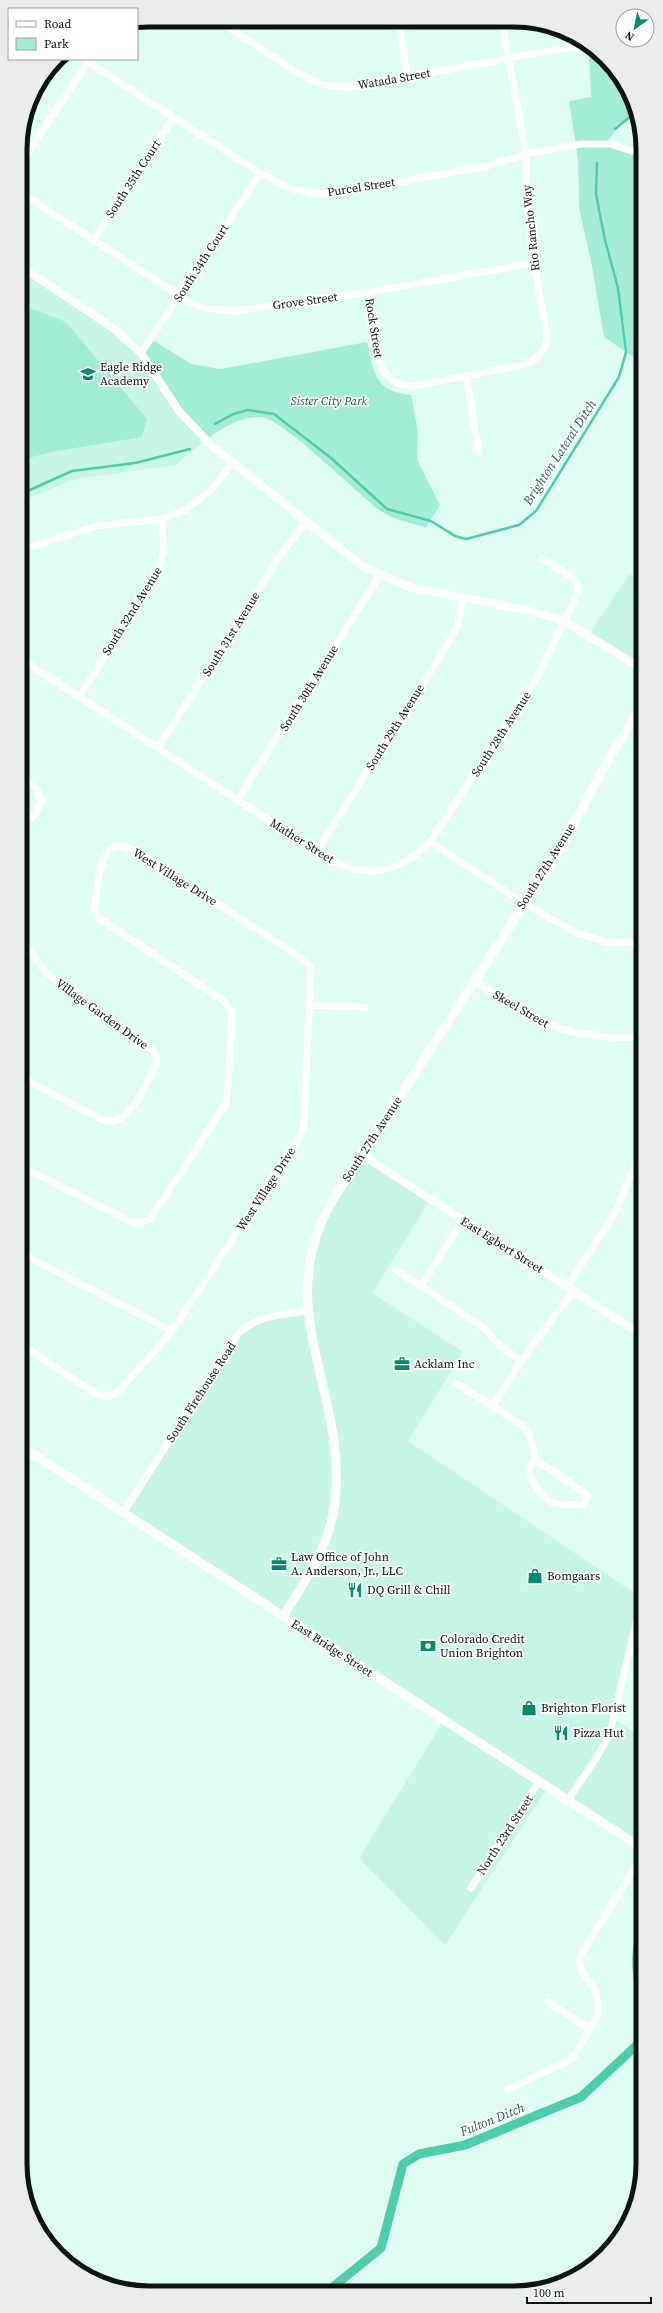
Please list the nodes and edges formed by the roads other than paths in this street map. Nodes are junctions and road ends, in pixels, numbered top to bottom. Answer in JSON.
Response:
{"nodes":[{"id":1,"x":228,"y":27,"type":"edge"},
{"id":2,"x":400,"y":27,"type":"edge"},
{"id":3,"x":503,"y":27,"type":"edge"},
{"id":4,"x":579,"y":45,"type":"edge"},
{"id":5,"x":508,"y":58,"type":"junction"},
{"id":6,"x":89,"y":60,"type":"edge"},
{"id":7,"x":407,"y":77,"type":"junction"},
{"id":8,"x":174,"y":118,"type":"junction"},
{"id":9,"x":636,"y":152,"type":"edge"},
{"id":10,"x":27,"y":153,"type":"edge"},
{"id":11,"x":526,"y":154,"type":"junction"},
{"id":12,"x":260,"y":173,"type":"junction"},
{"id":13,"x":27,"y":197,"type":"edge"},
{"id":14,"x":94,"y":240,"type":"junction"},
{"id":15,"x":534,"y":263,"type":"junction"},
{"id":16,"x":27,"y":271,"type":"edge"},
{"id":17,"x":369,"y":292,"type":"junction"},
{"id":18,"x":179,"y":296,"type":"junction"},
{"id":19,"x":141,"y":352,"type":"junction"},
{"id":20,"x":466,"y":376,"type":"junction"},
{"id":21,"x":479,"y":452,"type":"dead end"},
{"id":22,"x":233,"y":462,"type":"junction"},
{"id":23,"x":162,"y":519,"type":"junction"},
{"id":24,"x":306,"y":522,"type":"junction"},
{"id":25,"x":27,"y":548,"type":"edge"},
{"id":26,"x":542,"y":558,"type":"dead end"},
{"id":27,"x":380,"y":575,"type":"junction"},
{"id":28,"x":463,"y":598,"type":"junction"},
{"id":29,"x":564,"y":621,"type":"junction"},
{"id":30,"x":27,"y":663,"type":"edge"},
{"id":31,"x":636,"y":665,"type":"edge"},
{"id":32,"x":79,"y":697,"type":"junction"},
{"id":33,"x":636,"y":715,"type":"edge"},
{"id":34,"x":158,"y":748,"type":"junction"},
{"id":35,"x":27,"y":782,"type":"edge"},
{"id":36,"x":237,"y":800,"type":"junction"},
{"id":37,"x":27,"y":820,"type":"edge"},
{"id":38,"x":430,"y":842,"type":"junction"},
{"id":39,"x":317,"y":851,"type":"junction"},
{"id":40,"x":524,"y":903,"type":"junction"},
{"id":41,"x":636,"y":942,"type":"edge"},
{"id":42,"x":27,"y":947,"type":"edge"},
{"id":43,"x":474,"y":981,"type":"junction"},
{"id":44,"x":308,"y":1005,"type":"junction"},
{"id":45,"x":365,"y":1007,"type":"dead end"},
{"id":46,"x":636,"y":1037,"type":"edge"},
{"id":47,"x":27,"y":1080,"type":"edge"},
{"id":48,"x":362,"y":1155,"type":"junction"},
{"id":49,"x":636,"y":1163,"type":"edge"},
{"id":50,"x":27,"y":1169,"type":"edge"},
{"id":51,"x":462,"y":1220,"type":"junction"},
{"id":52,"x":27,"y":1256,"type":"edge"},
{"id":53,"x":396,"y":1270,"type":"dead end"},
{"id":54,"x":421,"y":1286,"type":"junction"},
{"id":55,"x":570,"y":1289,"type":"junction"},
{"id":56,"x":308,"y":1311,"type":"junction"},
{"id":57,"x":172,"y":1331,"type":"junction"},
{"id":58,"x":636,"y":1331,"type":"edge"},
{"id":59,"x":27,"y":1348,"type":"edge"},
{"id":60,"x":521,"y":1361,"type":"junction"},
{"id":61,"x":456,"y":1383,"type":"dead end"},
{"id":62,"x":493,"y":1406,"type":"junction"},
{"id":63,"x":27,"y":1450,"type":"edge"},
{"id":64,"x":535,"y":1459,"type":"junction"},
{"id":65,"x":123,"y":1513,"type":"junction"},
{"id":66,"x":283,"y":1616,"type":"junction"},
{"id":67,"x":636,"y":1623,"type":"edge"},
{"id":68,"x":539,"y":1781,"type":"junction"},
{"id":69,"x":568,"y":1800,"type":"junction"},
{"id":70,"x":636,"y":1844,"type":"edge"},
{"id":71,"x":636,"y":1866,"type":"edge"},
{"id":72,"x":471,"y":1888,"type":"dead end"},
{"id":73,"x":548,"y":2002,"type":"dead end"},
{"id":74,"x":590,"y":2029,"type":"junction"},
{"id":75,"x":508,"y":2089,"type":"dead end"}],
"edges":[{"from":1,"to":7,"type":"street","name":"Watada Street"},
{"from":2,"to":7,"type":"street"},
{"from":3,"to":5,"type":"street","name":"Rio Rancho Way"},
{"from":4,"to":5,"type":"street","name":"Watada Street"},
{"from":5,"to":7,"type":"street","name":"Watada Street"},
{"from":5,"to":11,"type":"street","name":"Rio Rancho Way"},
{"from":6,"to":8,"type":"street","name":"Purcel Street"},
{"from":6,"to":10,"type":"street"},
{"from":8,"to":12,"type":"street","name":"Purcel Street"},
{"from":8,"to":14,"type":"street","name":"South 35th Court"},
{"from":9,"to":11,"type":"street","name":"Purcel Street"},
{"from":11,"to":12,"type":"street","name":"Purcel Street"},
{"from":11,"to":15,"type":"street","name":"Rio Rancho Way"},
{"from":12,"to":18,"type":"street","name":"South 34th Court"},
{"from":13,"to":14,"type":"street","name":"Grove Street"},
{"from":14,"to":18,"type":"street","name":"Grove Street"},
{"from":15,"to":17,"type":"street","name":"Grove Street"},
{"from":15,"to":20,"type":"street","name":"Rio Rancho Way"},
{"from":16,"to":19,"type":"street"},
{"from":17,"to":18,"type":"street","name":"Grove Street"},
{"from":17,"to":20,"type":"street","name":"Rock Street"},
{"from":18,"to":19,"type":"street","name":"South 34th Court"},
{"from":19,"to":22,"type":"street"},
{"from":20,"to":21,"type":"street"},
{"from":22,"to":23,"type":"street"},
{"from":22,"to":24,"type":"street"},
{"from":23,"to":25,"type":"street"},
{"from":23,"to":32,"type":"street","name":"South 32nd Avenue"},
{"from":24,"to":27,"type":"street"},
{"from":24,"to":34,"type":"street","name":"South 31st Avenue"},
{"from":26,"to":29,"type":"street","name":"South 28th Avenue"},
{"from":27,"to":28,"type":"street"},
{"from":27,"to":36,"type":"street","name":"South 30th Avenue"},
{"from":28,"to":29,"type":"street"},
{"from":28,"to":39,"type":"street","name":"South 29th Avenue"},
{"from":29,"to":31,"type":"street"},
{"from":29,"to":38,"type":"street","name":"South 28th Avenue"},
{"from":30,"to":32,"type":"street","name":"Mather Street"},
{"from":32,"to":34,"type":"street","name":"Mather Street"},
{"from":33,"to":40,"type":"main road","name":"South 27th Avenue"},
{"from":34,"to":36,"type":"street","name":"Mather Street"},
{"from":35,"to":37,"type":"street"},
{"from":36,"to":39,"type":"street","name":"Mather Street"},
{"from":38,"to":39,"type":"street","name":"Mather Street"},
{"from":38,"to":40,"type":"street"},
{"from":40,"to":41,"type":"street"},
{"from":40,"to":43,"type":"main road","name":"South 27th Avenue"},
{"from":42,"to":47,"type":"street","name":"Village Garden Drive"},
{"from":43,"to":46,"type":"street","name":"Skeel Street"},
{"from":43,"to":48,"type":"main road","name":"South 27th Avenue"},
{"from":44,"to":45,"type":"street"},
{"from":44,"to":50,"type":"street","name":"West Village Drive"},
{"from":44,"to":57,"type":"street","name":"West Village Drive"},
{"from":48,"to":51,"type":"street","name":"East Egbert Street"},
{"from":48,"to":56,"type":"main road","name":"South 27th Avenue"},
{"from":49,"to":55,"type":"street"},
{"from":51,"to":54,"type":"street"},
{"from":51,"to":55,"type":"street","name":"East Egbert Street"},
{"from":52,"to":57,"type":"street"},
{"from":53,"to":54,"type":"street"},
{"from":54,"to":60,"type":"street"},
{"from":55,"to":58,"type":"street","name":"East Egbert Street"},
{"from":55,"to":60,"type":"street"},
{"from":56,"to":65,"type":"street","name":"South Firehouse Road"},
{"from":56,"to":66,"type":"main road","name":"South 27th Avenue"},
{"from":57,"to":59,"type":"street","name":"West Village Drive"},
{"from":60,"to":62,"type":"street"},
{"from":61,"to":62,"type":"street"},
{"from":62,"to":64,"type":"street"},
{"from":63,"to":65,"type":"main road","name":"East Bridge Street"},
{"from":64,"to":64,"type":"street"},
{"from":65,"to":66,"type":"main road","name":"East Bridge Street"},
{"from":66,"to":68,"type":"main road","name":"East Bridge Street"},
{"from":67,"to":69,"type":"street"},
{"from":68,"to":69,"type":"main road","name":"East Bridge Street"},
{"from":68,"to":72,"type":"street","name":"North 23rd Street"},
{"from":69,"to":70,"type":"main road","name":"East Bridge Street"},
{"from":71,"to":74,"type":"street"},
{"from":73,"to":74,"type":"street"},
{"from":74,"to":75,"type":"street"}]}
